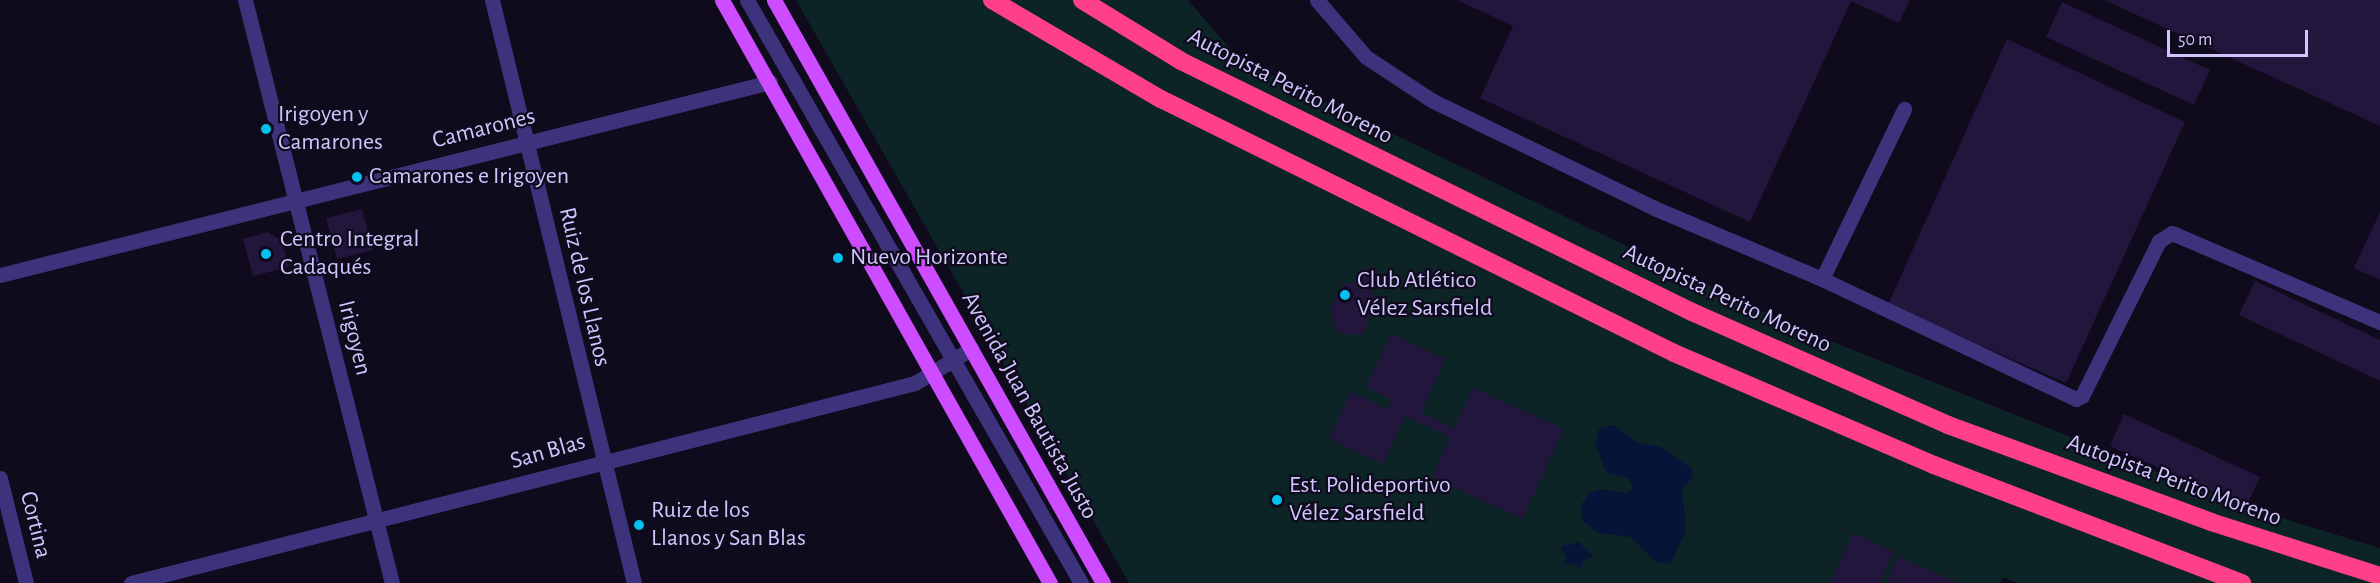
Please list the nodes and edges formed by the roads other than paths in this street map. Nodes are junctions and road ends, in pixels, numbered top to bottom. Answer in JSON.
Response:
{"nodes":[{"id":1,"x":245,"y":0,"type":"edge"},
{"id":2,"x":492,"y":0,"type":"edge"},
{"id":3,"x":722,"y":0,"type":"edge"},
{"id":4,"x":747,"y":0,"type":"edge"},
{"id":5,"x":774,"y":0,"type":"edge"},
{"id":6,"x":992,"y":0,"type":"edge"},
{"id":7,"x":1082,"y":0,"type":"edge"},
{"id":8,"x":1317,"y":0,"type":"edge"},
{"id":9,"x":770,"y":82,"type":"junction"},
{"id":10,"x":1904,"y":108,"type":"dead end"},
{"id":11,"x":526,"y":141,"type":"junction"},
{"id":12,"x":296,"y":201,"type":"junction"},
{"id":13,"x":0,"y":275,"type":"edge"},
{"id":14,"x":1822,"y":279,"type":"junction"},
{"id":15,"x":2380,"y":322,"type":"edge"},
{"id":16,"x":971,"y":350,"type":"junction"},
{"id":17,"x":952,"y":361,"type":"junction"},
{"id":18,"x":933,"y":372,"type":"junction"},
{"id":19,"x":602,"y":460,"type":"junction"},
{"id":20,"x":0,"y":478,"type":"edge"},
{"id":21,"x":377,"y":523,"type":"junction"},
{"id":22,"x":2380,"y":576,"type":"edge"},
{"id":23,"x":26,"y":583,"type":"edge"},
{"id":24,"x":131,"y":583,"type":"edge"},
{"id":25,"x":392,"y":583,"type":"edge"},
{"id":26,"x":634,"y":583,"type":"edge"},
{"id":27,"x":1050,"y":583,"type":"edge"},
{"id":28,"x":1081,"y":583,"type":"edge"},
{"id":29,"x":1103,"y":583,"type":"edge"},
{"id":30,"x":2242,"y":583,"type":"edge"}],
"edges":[{"from":1,"to":12,"type":"street","name":"Irigoyen"},
{"from":2,"to":11,"type":"street","name":"Ruiz de los Llanos"},
{"from":3,"to":9,"type":"main road"},
{"from":4,"to":17,"type":"street"},
{"from":5,"to":16,"type":"main road","name":"Avenida Juan Bautista Justo"},
{"from":6,"to":30,"type":"highway"},
{"from":7,"to":22,"type":"highway","name":"Autopista Perito Moreno"},
{"from":8,"to":14,"type":"street"},
{"from":9,"to":11,"type":"street","name":"Camarones"},
{"from":9,"to":18,"type":"main road"},
{"from":10,"to":14,"type":"street"},
{"from":11,"to":12,"type":"street","name":"Camarones"},
{"from":11,"to":19,"type":"street","name":"Ruiz de los Llanos"},
{"from":12,"to":13,"type":"street","name":"Camarones"},
{"from":12,"to":21,"type":"street","name":"Irigoyen"},
{"from":14,"to":15,"type":"street"},
{"from":16,"to":17,"type":"street","name":"San Blas"},
{"from":16,"to":29,"type":"main road","name":"Avenida Juan Bautista Justo"},
{"from":17,"to":18,"type":"street","name":"San Blas"},
{"from":17,"to":28,"type":"street"},
{"from":18,"to":19,"type":"street","name":"San Blas"},
{"from":18,"to":27,"type":"main road"},
{"from":19,"to":21,"type":"street","name":"San Blas"},
{"from":19,"to":26,"type":"street","name":"Ruiz de los Llanos"},
{"from":20,"to":23,"type":"street","name":"Cortina"},
{"from":21,"to":24,"type":"street","name":"San Blas"},
{"from":21,"to":25,"type":"street","name":"Irigoyen"}]}
